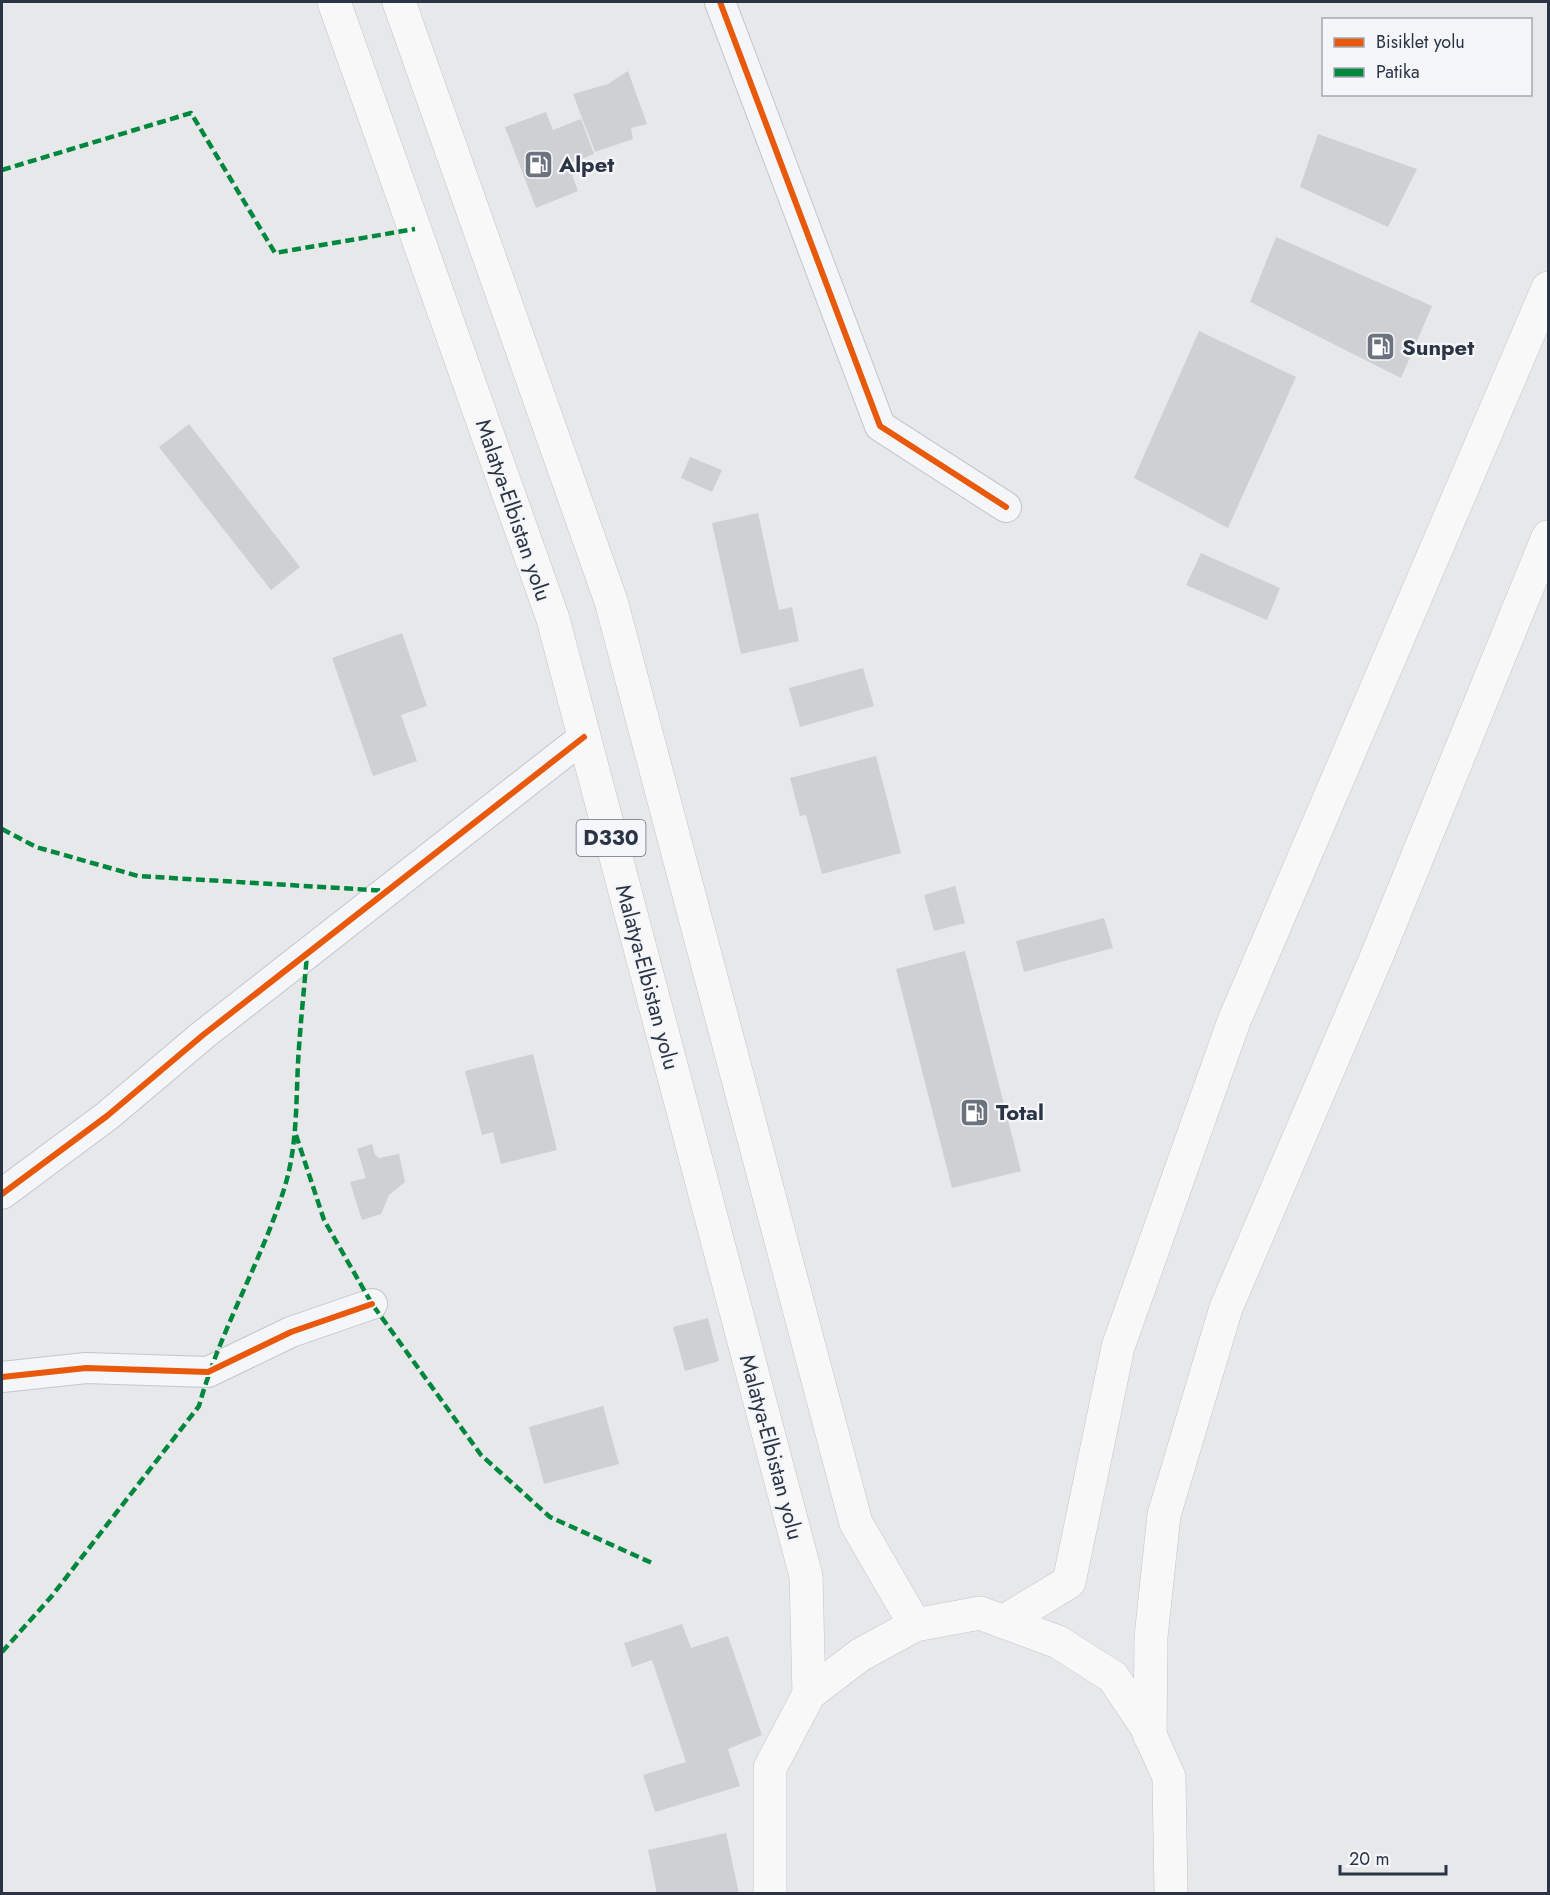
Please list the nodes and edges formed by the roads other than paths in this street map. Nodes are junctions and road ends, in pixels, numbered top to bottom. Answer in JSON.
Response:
{"nodes":[{"id":1,"x":334,"y":2,"type":"edge"},
{"id":2,"x":399,"y":2,"type":"edge"},
{"id":3,"x":720,"y":2,"type":"edge"},
{"id":4,"x":1548,"y":288,"type":"edge"},
{"id":5,"x":1006,"y":507,"type":"dead end"},
{"id":6,"x":1548,"y":537,"type":"edge"},
{"id":7,"x":584,"y":737,"type":"junction"},
{"id":8,"x":2,"y":1194,"type":"edge"},
{"id":9,"x":372,"y":1304,"type":"dead end"},
{"id":10,"x":2,"y":1377,"type":"edge"},
{"id":11,"x":1003,"y":1622,"type":"junction"},
{"id":12,"x":915,"y":1625,"type":"junction"},
{"id":13,"x":810,"y":1694,"type":"junction"},
{"id":14,"x":1150,"y":1736,"type":"junction"},
{"id":15,"x":770,"y":1893,"type":"edge"},
{"id":16,"x":1171,"y":1893,"type":"edge"}],
"edges":[{"from":1,"to":7,"type":"main road","name":"Malatya-Elbistan yolu","number":"D330"},
{"from":2,"to":12,"type":"main road","number":"D330"},
{"from":3,"to":5,"type":"street"},
{"from":4,"to":11,"type":"main road"},
{"from":6,"to":14,"type":"main road"},
{"from":7,"to":8,"type":"street"},
{"from":7,"to":13,"type":"main road","name":"Malatya-Elbistan yolu","number":"D330"},
{"from":9,"to":10,"type":"street"},
{"from":11,"to":12,"type":"main road"},
{"from":11,"to":14,"type":"main road"},
{"from":12,"to":13,"type":"main road"},
{"from":13,"to":15,"type":"main road"},
{"from":14,"to":16,"type":"main road"}]}
